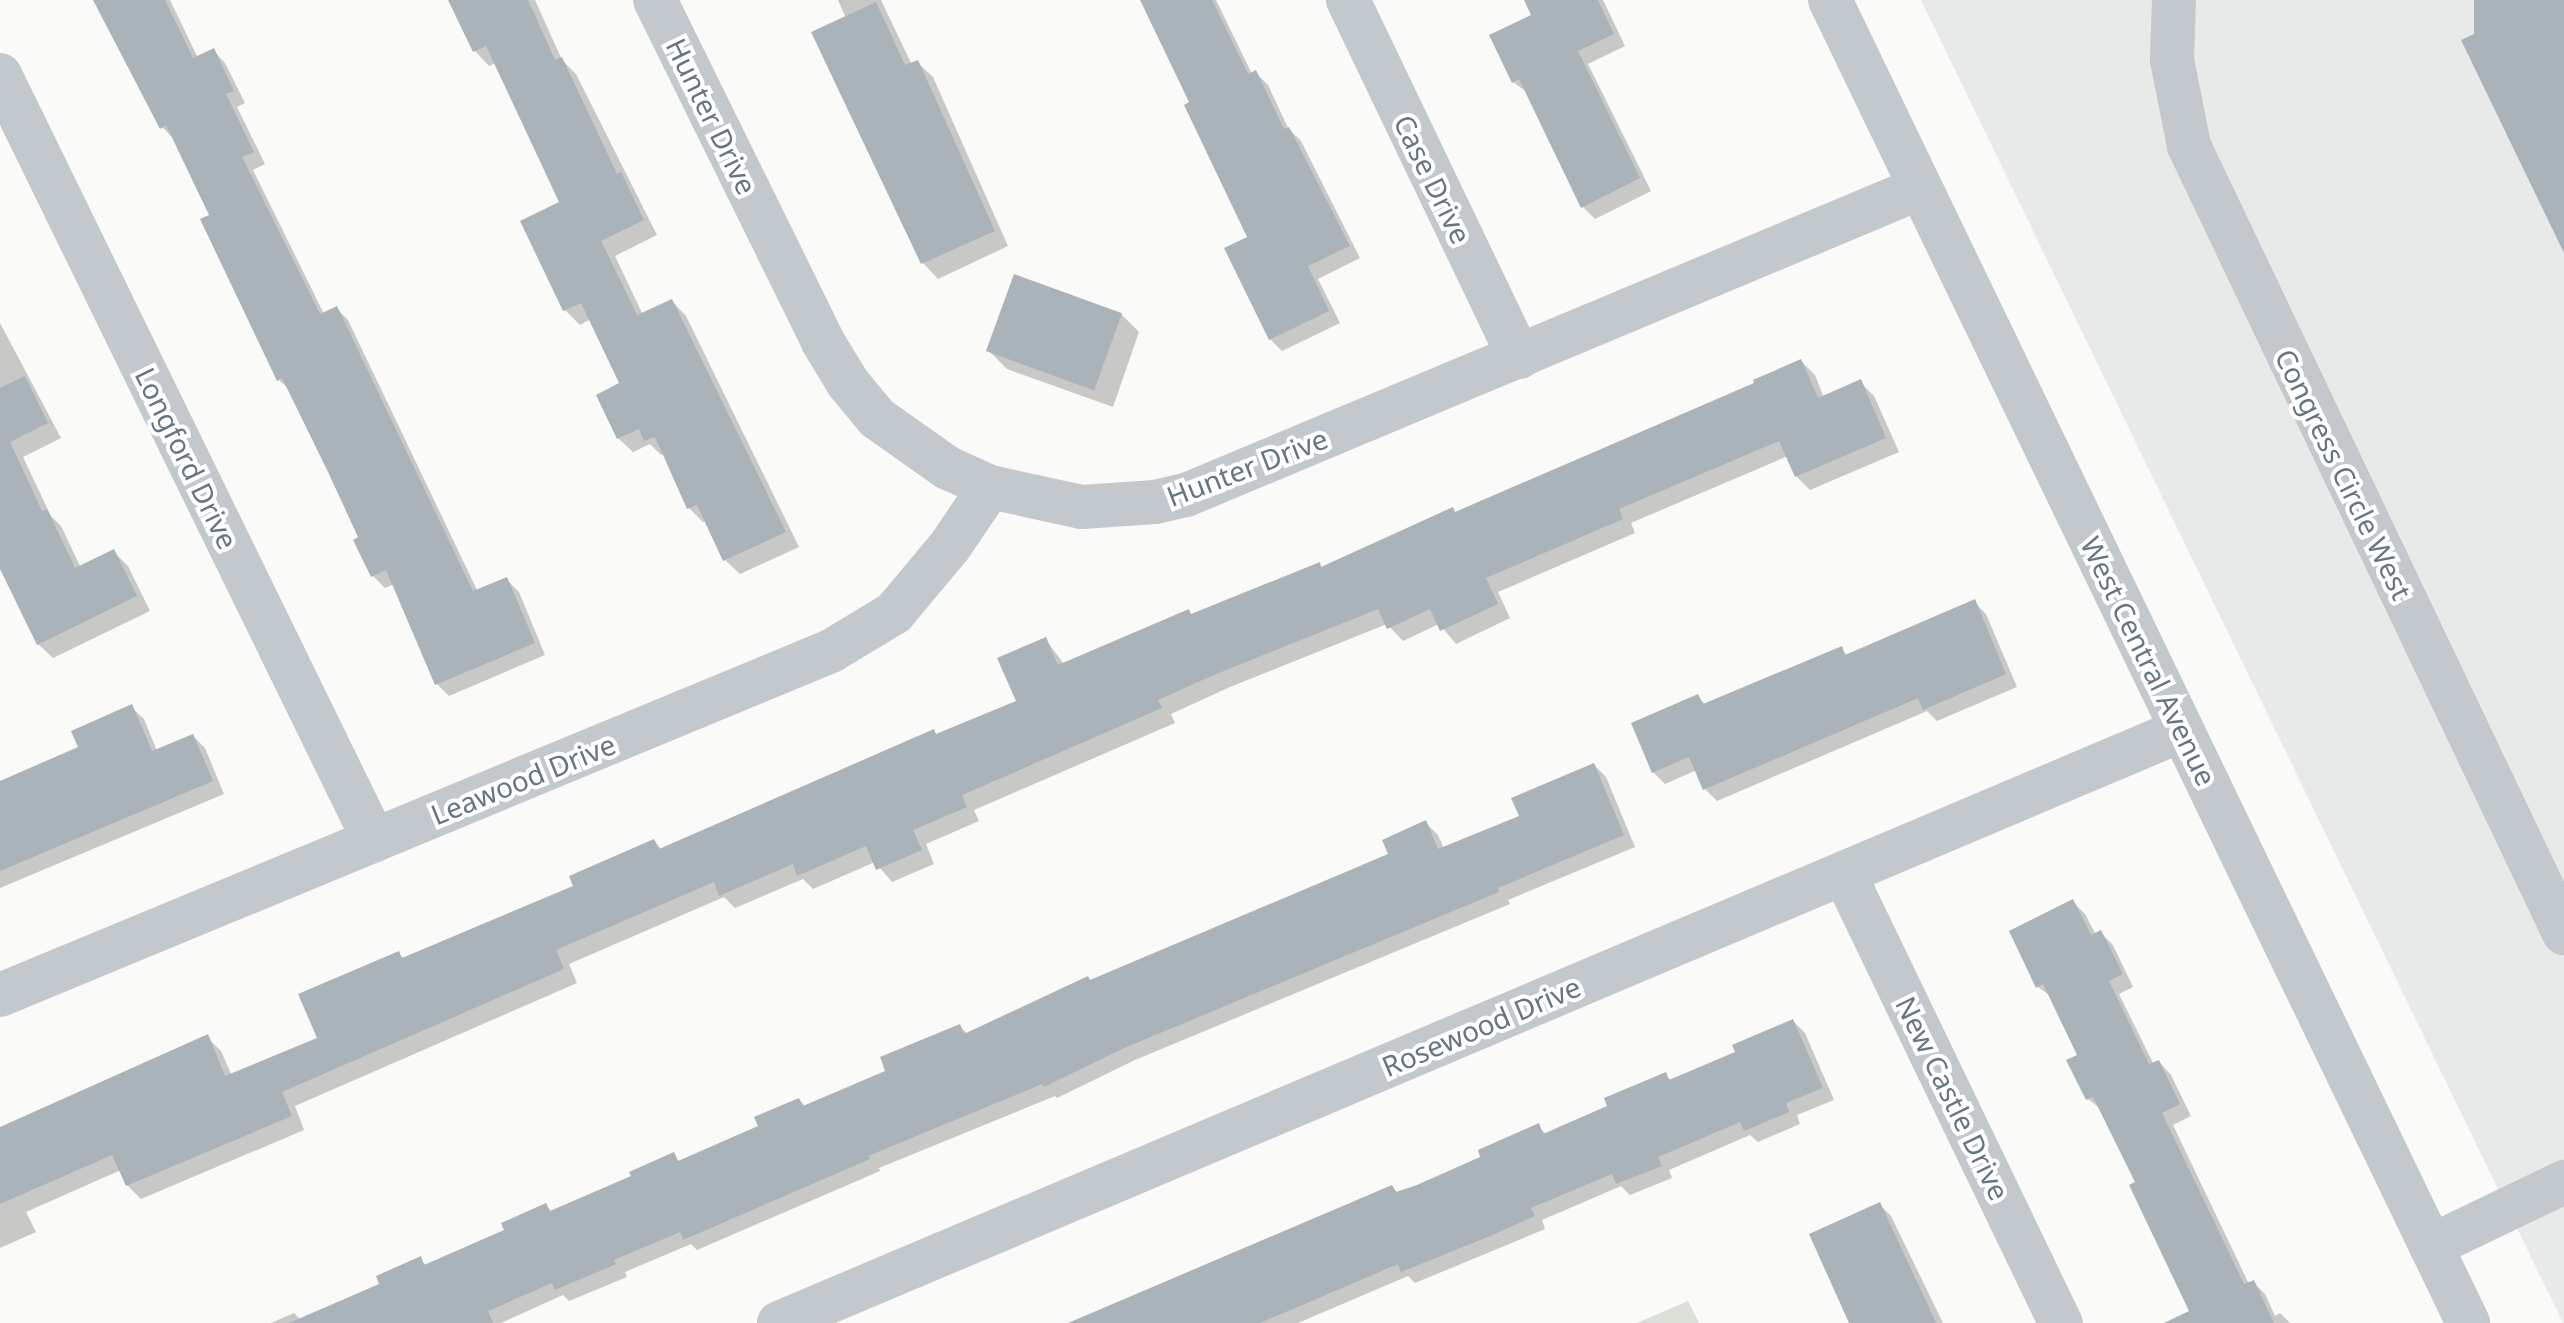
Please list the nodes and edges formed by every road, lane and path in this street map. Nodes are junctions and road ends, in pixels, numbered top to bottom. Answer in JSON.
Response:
{"nodes":[{"id":1,"x":655,"y":0,"type":"edge"},
{"id":2,"x":1348,"y":0,"type":"edge"},
{"id":3,"x":1830,"y":0,"type":"edge"},
{"id":4,"x":2174,"y":0,"type":"edge"},
{"id":5,"x":0,"y":75,"type":"edge"},
{"id":6,"x":1920,"y":188,"type":"junction"},
{"id":7,"x":1519,"y":357,"type":"junction"},
{"id":8,"x":990,"y":487,"type":"junction"},
{"id":9,"x":2182,"y":730,"type":"junction"},
{"id":10,"x":374,"y":840,"type":"junction"},
{"id":11,"x":1844,"y":873,"type":"junction"},
{"id":12,"x":2564,"y":933,"type":"edge"},
{"id":13,"x":0,"y":995,"type":"edge"},
{"id":14,"x":2564,"y":1182,"type":"edge"},
{"id":15,"x":2431,"y":1246,"type":"junction"},
{"id":16,"x":779,"y":1323,"type":"edge"},
{"id":17,"x":2061,"y":1323,"type":"edge"},
{"id":18,"x":2468,"y":1323,"type":"edge"}],
"edges":[{"from":1,"to":8,"type":"street","name":"Hunter Drive"},
{"from":2,"to":7,"type":"street","name":"Case Drive"},
{"from":3,"to":6,"type":"street","name":"West Central Avenue"},
{"from":4,"to":12,"type":"street","name":"Congress Circle West"},
{"from":5,"to":10,"type":"street","name":"Longford Drive"},
{"from":6,"to":7,"type":"street","name":"Hunter Drive"},
{"from":6,"to":9,"type":"street","name":"West Central Avenue"},
{"from":7,"to":8,"type":"street","name":"Hunter Drive"},
{"from":8,"to":10,"type":"street","name":"Leawood Drive"},
{"from":9,"to":11,"type":"street","name":"Rosewood Drive"},
{"from":9,"to":15,"type":"street","name":"West Central Avenue"},
{"from":10,"to":13,"type":"street","name":"Leawood Drive"},
{"from":11,"to":16,"type":"street","name":"Rosewood Drive"},
{"from":11,"to":17,"type":"street","name":"New Castle Drive"},
{"from":14,"to":15,"type":"street"},
{"from":15,"to":18,"type":"street","name":"West Central Avenue"}]}
